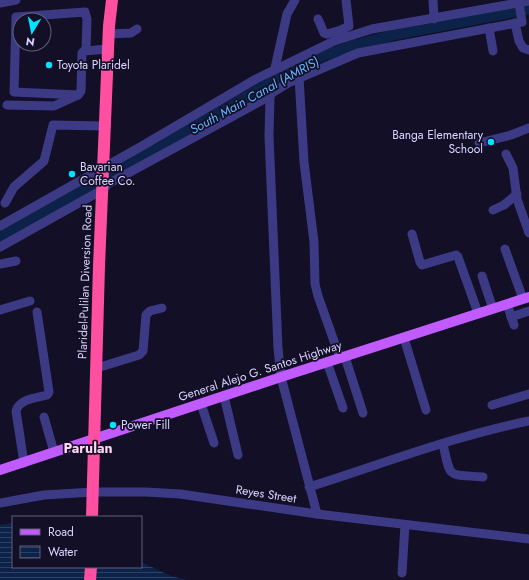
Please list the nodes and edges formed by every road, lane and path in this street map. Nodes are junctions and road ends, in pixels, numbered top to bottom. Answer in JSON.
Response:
{"nodes":[{"id":1,"x":16,"y":0,"type":"edge"},
{"id":2,"x":112,"y":0,"type":"edge"},
{"id":3,"x":295,"y":0,"type":"edge"},
{"id":4,"x":346,"y":0,"type":"edge"},
{"id":5,"x":433,"y":0,"type":"edge"},
{"id":6,"x":529,"y":1,"type":"edge"},
{"id":7,"x":0,"y":2,"type":"edge"},
{"id":8,"x":519,"y":5,"type":"junction"},
{"id":9,"x":318,"y":18,"type":"dead end"},
{"id":10,"x":434,"y":19,"type":"junction"},
{"id":11,"x":522,"y":21,"type":"edge"},
{"id":12,"x":489,"y":28,"type":"junction"},
{"id":13,"x":137,"y":29,"type":"dead end"},
{"id":14,"x":108,"y":34,"type":"junction"},
{"id":15,"x":342,"y":34,"type":"junction"},
{"id":16,"x":108,"y":49,"type":"junction"},
{"id":17,"x":86,"y":50,"type":"junction"},
{"id":18,"x":529,"y":50,"type":"edge"},
{"id":19,"x":493,"y":51,"type":"dead end"},
{"id":20,"x":275,"y":68,"type":"junction"},
{"id":21,"x":299,"y":77,"type":"junction"},
{"id":22,"x":78,"y":95,"type":"junction"},
{"id":23,"x":270,"y":96,"type":"junction"},
{"id":24,"x":7,"y":105,"type":"dead end"},
{"id":25,"x":105,"y":126,"type":"junction"},
{"id":26,"x":529,"y":128,"type":"edge"},
{"id":27,"x":479,"y":143,"type":"dead end"},
{"id":28,"x":506,"y":154,"type":"dead end"},
{"id":29,"x":103,"y":170,"type":"junction"},
{"id":30,"x":102,"y":189,"type":"junction"},
{"id":31,"x":517,"y":194,"type":"junction"},
{"id":32,"x":5,"y":203,"type":"dead end"},
{"id":33,"x":493,"y":210,"type":"dead end"},
{"id":34,"x":0,"y":226,"type":"edge"},
{"id":35,"x":529,"y":233,"type":"edge"},
{"id":36,"x":412,"y":234,"type":"dead end"},
{"id":37,"x":0,"y":247,"type":"edge"},
{"id":38,"x":505,"y":249,"type":"dead end"},
{"id":39,"x":16,"y":261,"type":"dead end"},
{"id":40,"x":0,"y":264,"type":"edge"},
{"id":41,"x":482,"y":276,"type":"dead end"},
{"id":42,"x":527,"y":300,"type":"edge"},
{"id":43,"x":30,"y":301,"type":"dead end"},
{"id":44,"x":507,"y":304,"type":"junction"},
{"id":45,"x":162,"y":308,"type":"dead end"},
{"id":46,"x":493,"y":309,"type":"junction"},
{"id":47,"x":0,"y":310,"type":"edge"},
{"id":48,"x":529,"y":311,"type":"edge"},
{"id":49,"x":37,"y":312,"type":"dead end"},
{"id":50,"x":478,"y":313,"type":"junction"},
{"id":51,"x":404,"y":338,"type":"junction"},
{"id":52,"x":342,"y":357,"type":"junction"},
{"id":53,"x":327,"y":362,"type":"junction"},
{"id":54,"x":97,"y":368,"type":"junction"},
{"id":55,"x":281,"y":377,"type":"junction"},
{"id":56,"x":529,"y":394,"type":"edge"},
{"id":57,"x":224,"y":396,"type":"junction"},
{"id":58,"x":200,"y":404,"type":"junction"},
{"id":59,"x":492,"y":405,"type":"dead end"},
{"id":60,"x":343,"y":408,"type":"dead end"},
{"id":61,"x":426,"y":410,"type":"dead end"},
{"id":62,"x":363,"y":413,"type":"dead end"},
{"id":63,"x":44,"y":417,"type":"dead end"},
{"id":64,"x":529,"y":421,"type":"edge"},
{"id":65,"x":95,"y":438,"type":"junction"},
{"id":66,"x":214,"y":443,"type":"dead end"},
{"id":67,"x":443,"y":444,"type":"junction"},
{"id":68,"x":54,"y":452,"type":"junction"},
{"id":69,"x":238,"y":456,"type":"dead end"},
{"id":70,"x":24,"y":463,"type":"junction"},
{"id":71,"x":0,"y":470,"type":"edge"},
{"id":72,"x":483,"y":477,"type":"dead end"},
{"id":73,"x":310,"y":487,"type":"junction"},
{"id":74,"x":93,"y":492,"type":"junction"},
{"id":75,"x":0,"y":503,"type":"edge"},
{"id":76,"x":92,"y":513,"type":"edge"},
{"id":77,"x":317,"y":514,"type":"junction"},
{"id":78,"x":405,"y":525,"type":"junction"},
{"id":79,"x":529,"y":539,"type":"edge"},
{"id":80,"x":91,"y":568,"type":"edge"},
{"id":81,"x":402,"y":573,"type":"dead end"},
{"id":82,"x":90,"y":580,"type":"edge"}],
"edges":[{"from":1,"to":7,"type":"street"},
{"from":2,"to":14,"type":"highway","name":"Plaridel-Pulilan Diversion Road"},
{"from":3,"to":20,"type":"street"},
{"from":4,"to":15,"type":"street"},
{"from":5,"to":10,"type":"street"},
{"from":6,"to":8,"type":"street"},
{"from":8,"to":10,"type":"street"},
{"from":8,"to":11,"type":"street"},
{"from":9,"to":15,"type":"street"},
{"from":10,"to":15,"type":"street"},
{"from":11,"to":12,"type":"street"},
{"from":11,"to":18,"type":"street"},
{"from":12,"to":19,"type":"street"},
{"from":12,"to":21,"type":"street"},
{"from":13,"to":14,"type":"street"},
{"from":14,"to":16,"type":"highway","name":"Plaridel-Pulilan Diversion Road"},
{"from":15,"to":20,"type":"street"},
{"from":16,"to":17,"type":"street"},
{"from":16,"to":25,"type":"highway","name":"Plaridel-Pulilan Diversion Road"},
{"from":17,"to":22,"type":"street"},
{"from":17,"to":22,"type":"street"},
{"from":20,"to":29,"type":"street"},
{"from":21,"to":23,"type":"street"},
{"from":21,"to":52,"type":"street"},
{"from":22,"to":24,"type":"street"},
{"from":23,"to":30,"type":"street"},
{"from":23,"to":55,"type":"street"},
{"from":25,"to":29,"type":"highway","name":"Plaridel-Pulilan Diversion Road"},
{"from":25,"to":32,"type":"street"},
{"from":26,"to":27,"type":"street"},
{"from":28,"to":31,"type":"street"},
{"from":29,"to":30,"type":"highway","name":"Plaridel-Pulilan Diversion Road"},
{"from":29,"to":34,"type":"street"},
{"from":30,"to":37,"type":"street"},
{"from":30,"to":54,"type":"highway","name":"Plaridel-Pulilan Diversion Road"},
{"from":31,"to":33,"type":"street"},
{"from":31,"to":35,"type":"street"},
{"from":36,"to":50,"type":"street"},
{"from":38,"to":42,"type":"street"},
{"from":39,"to":40,"type":"street"},
{"from":41,"to":46,"type":"street"},
{"from":42,"to":44,"type":"main road","name":"General Alejo G. Santos Highway"},
{"from":43,"to":47,"type":"street"},
{"from":44,"to":46,"type":"main road","name":"General Alejo G. Santos Highway"},
{"from":44,"to":48,"type":"street"},
{"from":45,"to":54,"type":"street"},
{"from":46,"to":50,"type":"main road","name":"General Alejo G. Santos Highway"},
{"from":49,"to":70,"type":"street"},
{"from":50,"to":51,"type":"main road","name":"General Alejo G. Santos Highway"},
{"from":51,"to":52,"type":"main road","name":"General Alejo G. Santos Highway"},
{"from":51,"to":61,"type":"street"},
{"from":52,"to":53,"type":"main road","name":"General Alejo G. Santos Highway"},
{"from":52,"to":62,"type":"street"},
{"from":53,"to":55,"type":"main road","name":"General Alejo G. Santos Highway"},
{"from":53,"to":60,"type":"street"},
{"from":54,"to":65,"type":"highway","name":"Plaridel-Pulilan Diversion Road"},
{"from":55,"to":57,"type":"main road","name":"General Alejo G. Santos Highway"},
{"from":55,"to":73,"type":"street"},
{"from":56,"to":59,"type":"street"},
{"from":57,"to":58,"type":"main road","name":"General Alejo G. Santos Highway"},
{"from":57,"to":69,"type":"street"},
{"from":58,"to":65,"type":"main road","name":"General Alejo G. Santos Highway"},
{"from":58,"to":66,"type":"street"},
{"from":63,"to":68,"type":"street"},
{"from":64,"to":67,"type":"street"},
{"from":65,"to":68,"type":"main road","name":"General Alejo G. Santos Highway"},
{"from":65,"to":74,"type":"highway","name":"Plaridel-Pulilan Diversion Road"},
{"from":67,"to":72,"type":"street"},
{"from":67,"to":73,"type":"street"},
{"from":68,"to":70,"type":"main road","name":"General Alejo G. Santos Highway"},
{"from":70,"to":71,"type":"main road","name":"General Alejo G. Santos Highway"},
{"from":73,"to":77,"type":"street"},
{"from":74,"to":75,"type":"street","name":"Reyes Street"},
{"from":74,"to":76,"type":"highway","name":"Plaridel-Pulilan Diversion Road"},
{"from":74,"to":77,"type":"street","name":"Reyes Street"},
{"from":77,"to":78,"type":"street","name":"Reyes Street"},
{"from":78,"to":79,"type":"street","name":"Reyes Street"},
{"from":78,"to":81,"type":"street"},
{"from":80,"to":82,"type":"highway"}]}
